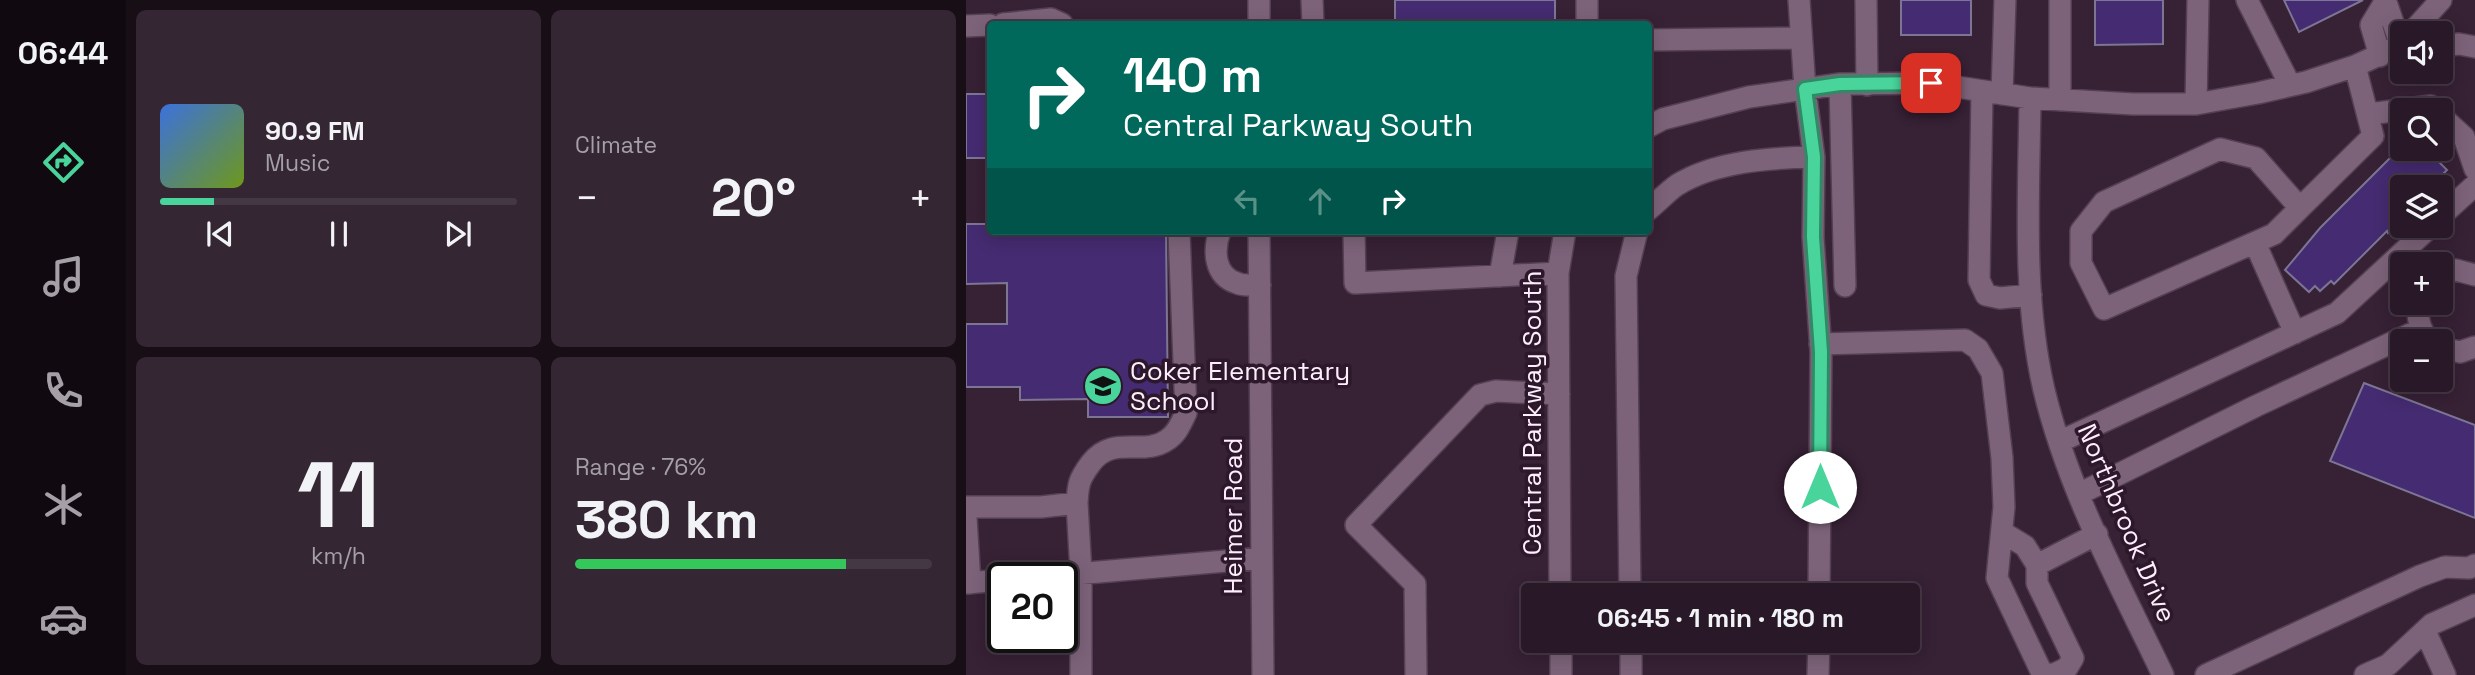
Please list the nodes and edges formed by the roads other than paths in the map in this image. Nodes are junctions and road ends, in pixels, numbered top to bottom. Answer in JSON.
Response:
{"nodes":[{"id":1,"x":1259,"y":0,"type":"edge"},
{"id":2,"x":1312,"y":0,"type":"edge"},
{"id":3,"x":1587,"y":0,"type":"edge"},
{"id":4,"x":1799,"y":0,"type":"edge"},
{"id":5,"x":1866,"y":0,"type":"edge"},
{"id":6,"x":2005,"y":0,"type":"edge"},
{"id":7,"x":2060,"y":0,"type":"edge"},
{"id":8,"x":2198,"y":0,"type":"edge"},
{"id":9,"x":2247,"y":0,"type":"edge"},
{"id":10,"x":2441,"y":0,"type":"edge"},
{"id":11,"x":2386,"y":1,"type":"edge"},
{"id":12,"x":1032,"y":21,"type":"edge"},
{"id":13,"x":1055,"y":21,"type":"edge"},
{"id":14,"x":1259,"y":21,"type":"edge"},
{"id":15,"x":1312,"y":21,"type":"edge"},
{"id":16,"x":1587,"y":21,"type":"edge"},
{"id":17,"x":2395,"y":21,"type":"edge"},
{"id":18,"x":2422,"y":21,"type":"edge"},
{"id":19,"x":987,"y":25,"type":"edge"},
{"id":20,"x":966,"y":26,"type":"edge"},
{"id":21,"x":1801,"y":38,"type":"junction"},
{"id":22,"x":1652,"y":40,"type":"edge"},
{"id":23,"x":2453,"y":45,"type":"edge"},
{"id":24,"x":2475,"y":47,"type":"edge"},
{"id":25,"x":2390,"y":50,"type":"edge"},
{"id":26,"x":2380,"y":56,"type":"junction"},
{"id":27,"x":2355,"y":66,"type":"junction"},
{"id":28,"x":1840,"y":84,"type":"junction"},
{"id":29,"x":1867,"y":85,"type":"junction"},
{"id":30,"x":2290,"y":85,"type":"junction"},
{"id":31,"x":1805,"y":89,"type":"junction"},
{"id":32,"x":1992,"y":93,"type":"junction"},
{"id":33,"x":2029,"y":98,"type":"junction"},
{"id":34,"x":2060,"y":100,"type":"junction"},
{"id":35,"x":2196,"y":104,"type":"junction"},
{"id":36,"x":2390,"y":111,"type":"edge"},
{"id":37,"x":2369,"y":114,"type":"junction"},
{"id":38,"x":1652,"y":125,"type":"edge"},
{"id":39,"x":2453,"y":127,"type":"edge"},
{"id":40,"x":1814,"y":157,"type":"junction"},
{"id":41,"x":2475,"y":169,"type":"edge"},
{"id":42,"x":2475,"y":184,"type":"edge"},
{"id":43,"x":2453,"y":205,"type":"edge"},
{"id":44,"x":1652,"y":207,"type":"edge"},
{"id":45,"x":2300,"y":208,"type":"junction"},
{"id":46,"x":1180,"y":235,"type":"edge"},
{"id":47,"x":1218,"y":235,"type":"edge"},
{"id":48,"x":1259,"y":235,"type":"edge"},
{"id":49,"x":1354,"y":235,"type":"edge"},
{"id":50,"x":1507,"y":235,"type":"edge"},
{"id":51,"x":1564,"y":235,"type":"edge"},
{"id":52,"x":1636,"y":235,"type":"edge"},
{"id":53,"x":2418,"y":238,"type":"edge"},
{"id":54,"x":2255,"y":243,"type":"junction"},
{"id":55,"x":2453,"y":271,"type":"edge"},
{"id":56,"x":1558,"y":273,"type":"junction"},
{"id":57,"x":2475,"y":275,"type":"edge"},
{"id":58,"x":1500,"y":276,"type":"junction"},
{"id":59,"x":1260,"y":285,"type":"junction"},
{"id":60,"x":1845,"y":286,"type":"dead end"},
{"id":61,"x":2031,"y":295,"type":"junction"},
{"id":62,"x":2295,"y":333,"type":"junction"},
{"id":63,"x":1820,"y":344,"type":"junction"},
{"id":64,"x":2475,"y":347,"type":"edge"},
{"id":65,"x":2390,"y":350,"type":"edge"},
{"id":66,"x":2453,"y":351,"type":"edge"},
{"id":67,"x":1559,"y":394,"type":"junction"},
{"id":68,"x":2059,"y":442,"type":"junction"},
{"id":69,"x":2079,"y":494,"type":"junction"},
{"id":70,"x":1077,"y":503,"type":"junction"},
{"id":71,"x":966,"y":507,"type":"edge"},
{"id":72,"x":966,"y":518,"type":"edge"},
{"id":73,"x":2002,"y":533,"type":"junction"},
{"id":74,"x":2097,"y":534,"type":"junction"},
{"id":75,"x":1261,"y":558,"type":"junction"},
{"id":76,"x":2037,"y":565,"type":"junction"},
{"id":77,"x":2475,"y":565,"type":"edge"},
{"id":78,"x":1078,"y":573,"type":"edge"},
{"id":79,"x":1081,"y":573,"type":"junction"},
{"id":80,"x":987,"y":581,"type":"edge"},
{"id":81,"x":968,"y":583,"type":"edge"},
{"id":82,"x":1560,"y":583,"type":"edge"},
{"id":83,"x":1630,"y":583,"type":"edge"},
{"id":84,"x":1819,"y":583,"type":"edge"},
{"id":85,"x":2475,"y":605,"type":"edge"},
{"id":86,"x":2425,"y":631,"type":"junction"},
{"id":87,"x":1561,"y":653,"type":"edge"},
{"id":88,"x":1631,"y":653,"type":"edge"},
{"id":89,"x":1819,"y":653,"type":"edge"},
{"id":90,"x":2390,"y":670,"type":"edge"},
{"id":91,"x":1082,"y":675,"type":"edge"},
{"id":92,"x":1263,"y":675,"type":"edge"},
{"id":93,"x":1416,"y":675,"type":"edge"},
{"id":94,"x":1561,"y":675,"type":"edge"},
{"id":95,"x":1631,"y":675,"type":"edge"},
{"id":96,"x":1818,"y":675,"type":"edge"},
{"id":97,"x":2051,"y":675,"type":"edge"},
{"id":98,"x":2163,"y":675,"type":"edge"},
{"id":99,"x":2206,"y":675,"type":"edge"},
{"id":100,"x":2365,"y":675,"type":"edge"},
{"id":101,"x":2445,"y":675,"type":"edge"}],
"edges":[{"from":1,"to":14,"type":"street"},
{"from":2,"to":15,"type":"street"},
{"from":3,"to":16,"type":"street"},
{"from":4,"to":21,"type":"street"},
{"from":5,"to":29,"type":"street"},
{"from":6,"to":32,"type":"street"},
{"from":7,"to":34,"type":"street"},
{"from":8,"to":35,"type":"street"},
{"from":9,"to":30,"type":"street"},
{"from":10,"to":18,"type":"street"},
{"from":11,"to":17,"type":"street"},
{"from":11,"to":26,"type":"street"},
{"from":12,"to":13,"type":"street"},
{"from":19,"to":20,"type":"street"},
{"from":21,"to":22,"type":"street"},
{"from":21,"to":31,"type":"street"},
{"from":23,"to":24,"type":"street"},
{"from":25,"to":26,"type":"street"},
{"from":26,"to":27,"type":"street"},
{"from":27,"to":30,"type":"street"},
{"from":27,"to":37,"type":"street"},
{"from":28,"to":29,"type":"street"},
{"from":28,"to":31,"type":"street"},
{"from":28,"to":60,"type":"street"},
{"from":29,"to":32,"type":"street"},
{"from":30,"to":35,"type":"street"},
{"from":31,"to":38,"type":"street"},
{"from":31,"to":40,"type":"street"},
{"from":32,"to":33,"type":"street"},
{"from":32,"to":61,"type":"street"},
{"from":33,"to":34,"type":"street"},
{"from":33,"to":61,"type":"street","name":"Northbrook Drive"},
{"from":34,"to":35,"type":"street"},
{"from":36,"to":37,"type":"street"},
{"from":37,"to":45,"type":"street"},
{"from":39,"to":41,"type":"street"},
{"from":40,"to":44,"type":"street"},
{"from":40,"to":63,"type":"street"},
{"from":42,"to":43,"type":"street"},
{"from":45,"to":54,"type":"street"},
{"from":45,"to":54,"type":"street"},
{"from":46,"to":70,"type":"street"},
{"from":47,"to":59,"type":"street"},
{"from":48,"to":59,"type":"street","name":"Heimer Road"},
{"from":49,"to":58,"type":"street"},
{"from":50,"to":58,"type":"street"},
{"from":51,"to":56,"type":"street","name":"Central Parkway South"},
{"from":52,"to":83,"type":"street"},
{"from":53,"to":62,"type":"street"},
{"from":54,"to":62,"type":"street"},
{"from":55,"to":57,"type":"street"},
{"from":56,"to":58,"type":"street"},
{"from":56,"to":67,"type":"street","name":"Central Parkway South"},
{"from":59,"to":75,"type":"street","name":"Heimer Road"},
{"from":61,"to":68,"type":"street","name":"Northbrook Drive"},
{"from":62,"to":68,"type":"street"},
{"from":63,"to":73,"type":"street"},
{"from":63,"to":84,"type":"street"},
{"from":64,"to":66,"type":"street"},
{"from":65,"to":69,"type":"street"},
{"from":67,"to":82,"type":"street","name":"Central Parkway South"},
{"from":67,"to":93,"type":"street"},
{"from":68,"to":69,"type":"street","name":"Northbrook Drive"},
{"from":69,"to":74,"type":"street","name":"Northbrook Drive"},
{"from":70,"to":71,"type":"street"},
{"from":70,"to":79,"type":"street"},
{"from":72,"to":81,"type":"street"},
{"from":73,"to":76,"type":"street"},
{"from":73,"to":97,"type":"street"},
{"from":74,"to":76,"type":"street"},
{"from":74,"to":98,"type":"street","name":"Northbrook Drive"},
{"from":75,"to":79,"type":"street"},
{"from":75,"to":92,"type":"street","name":"Heimer Road"},
{"from":76,"to":97,"type":"street"},
{"from":77,"to":99,"type":"street"},
{"from":78,"to":79,"type":"street"},
{"from":79,"to":91,"type":"street"},
{"from":80,"to":81,"type":"street"},
{"from":85,"to":86,"type":"street"},
{"from":86,"to":90,"type":"street"},
{"from":86,"to":101,"type":"street"},
{"from":87,"to":94,"type":"street"},
{"from":88,"to":95,"type":"street"},
{"from":89,"to":96,"type":"street"},
{"from":90,"to":100,"type":"street"}]}
